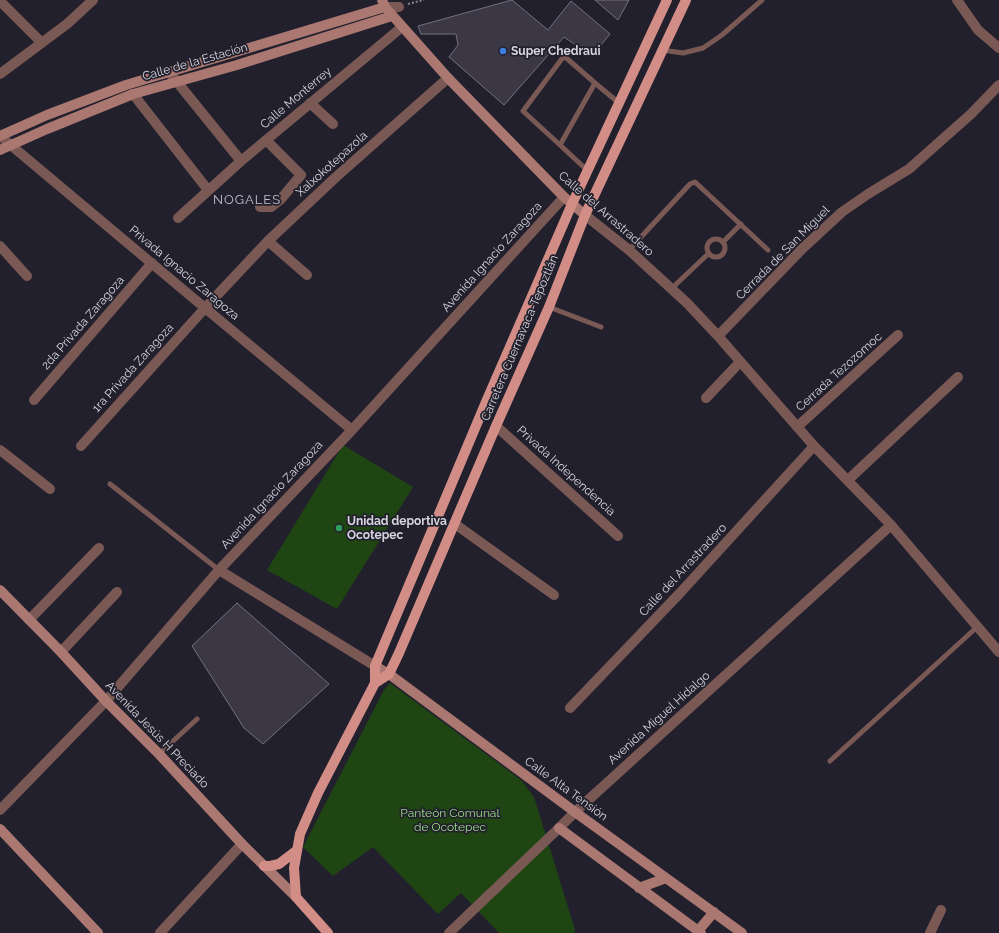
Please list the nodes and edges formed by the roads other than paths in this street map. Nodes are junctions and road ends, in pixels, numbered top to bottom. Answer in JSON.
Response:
{"nodes":[{"id":1,"x":667,"y":0,"type":"edge"},
{"id":2,"x":686,"y":0,"type":"edge"},
{"id":3,"x":762,"y":0,"type":"edge"},
{"id":4,"x":957,"y":0,"type":"edge"},
{"id":5,"x":0,"y":1,"type":"edge"},
{"id":6,"x":91,"y":1,"type":"edge"},
{"id":7,"x":383,"y":4,"type":"edge"},
{"id":8,"x":392,"y":16,"type":"junction"},
{"id":9,"x":402,"y":27,"type":"junction"},
{"id":10,"x":42,"y":43,"type":"junction"},
{"id":11,"x":999,"y":48,"type":"edge"},
{"id":12,"x":662,"y":50,"type":"junction"},
{"id":13,"x":169,"y":72,"type":"junction"},
{"id":14,"x":0,"y":74,"type":"edge"},
{"id":15,"x":448,"y":78,"type":"junction"},
{"id":16,"x":177,"y":81,"type":"junction"},
{"id":17,"x":595,"y":83,"type":"junction"},
{"id":18,"x":999,"y":85,"type":"edge"},
{"id":19,"x":133,"y":94,"type":"junction"},
{"id":20,"x":310,"y":103,"type":"junction"},
{"id":21,"x":619,"y":103,"type":"junction"},
{"id":22,"x":333,"y":124,"type":"dead end"},
{"id":23,"x":0,"y":136,"type":"edge"},
{"id":24,"x":266,"y":140,"type":"junction"},
{"id":25,"x":10,"y":145,"type":"junction"},
{"id":26,"x":560,"y":145,"type":"junction"},
{"id":27,"x":0,"y":150,"type":"edge"},
{"id":28,"x":241,"y":160,"type":"junction"},
{"id":29,"x":588,"y":171,"type":"junction"},
{"id":30,"x":208,"y":190,"type":"junction"},
{"id":31,"x":564,"y":197,"type":"junction"},
{"id":32,"x":572,"y":204,"type":"junction"},
{"id":33,"x":260,"y":207,"type":"dead end"},
{"id":34,"x":585,"y":215,"type":"junction"},
{"id":35,"x":178,"y":218,"type":"dead end"},
{"id":36,"x":741,"y":224,"type":"junction"},
{"id":37,"x":268,"y":241,"type":"junction"},
{"id":38,"x":723,"y":242,"type":"junction"},
{"id":39,"x":0,"y":246,"type":"edge"},
{"id":40,"x":629,"y":250,"type":"junction"},
{"id":41,"x":768,"y":250,"type":"dead end"},
{"id":42,"x":708,"y":254,"type":"junction"},
{"id":43,"x":152,"y":263,"type":"junction"},
{"id":44,"x":307,"y":275,"type":"dead end"},
{"id":45,"x":27,"y":276,"type":"dead end"},
{"id":46,"x":671,"y":289,"type":"junction"},
{"id":47,"x":549,"y":307,"type":"junction"},
{"id":48,"x":205,"y":308,"type":"junction"},
{"id":49,"x":601,"y":327,"type":"dead end"},
{"id":50,"x":898,"y":335,"type":"dead end"},
{"id":51,"x":718,"y":336,"type":"junction"},
{"id":52,"x":740,"y":362,"type":"junction"},
{"id":53,"x":958,"y":377,"type":"dead end"},
{"id":54,"x":706,"y":398,"type":"dead end"},
{"id":55,"x":34,"y":400,"type":"dead end"},
{"id":56,"x":496,"y":426,"type":"junction"},
{"id":57,"x":797,"y":427,"type":"junction"},
{"id":58,"x":352,"y":430,"type":"junction"},
{"id":59,"x":81,"y":446,"type":"dead end"},
{"id":60,"x":814,"y":446,"type":"junction"},
{"id":61,"x":0,"y":450,"type":"edge"},
{"id":62,"x":848,"y":480,"type":"junction"},
{"id":63,"x":110,"y":484,"type":"dead end"},
{"id":64,"x":50,"y":489,"type":"dead end"},
{"id":65,"x":455,"y":524,"type":"junction"},
{"id":66,"x":891,"y":525,"type":"junction"},
{"id":67,"x":618,"y":536,"type":"dead end"},
{"id":68,"x":99,"y":548,"type":"dead end"},
{"id":69,"x":219,"y":570,"type":"junction"},
{"id":70,"x":0,"y":590,"type":"edge"},
{"id":71,"x":117,"y":592,"type":"dead end"},
{"id":72,"x":554,"y":595,"type":"dead end"},
{"id":73,"x":29,"y":620,"type":"junction"},
{"id":74,"x":977,"y":627,"type":"junction"},
{"id":75,"x":61,"y":652,"type":"junction"},
{"id":76,"x":999,"y":652,"type":"edge"},
{"id":77,"x":375,"y":666,"type":"junction"},
{"id":78,"x":389,"y":674,"type":"junction"},
{"id":79,"x":375,"y":683,"type":"junction"},
{"id":80,"x":106,"y":701,"type":"junction"},
{"id":81,"x":570,"y":708,"type":"dead end"},
{"id":82,"x":197,"y":719,"type":"dead end"},
{"id":83,"x":159,"y":754,"type":"junction"},
{"id":84,"x":830,"y":761,"type":"dead end"},
{"id":85,"x":0,"y":810,"type":"edge"},
{"id":86,"x":575,"y":812,"type":"junction"},
{"id":87,"x":559,"y":828,"type":"junction"},
{"id":88,"x":0,"y":829,"type":"edge"},
{"id":89,"x":242,"y":844,"type":"junction"},
{"id":90,"x":296,"y":851,"type":"junction"},
{"id":91,"x":264,"y":866,"type":"junction"},
{"id":92,"x":666,"y":878,"type":"junction"},
{"id":93,"x":639,"y":888,"type":"junction"},
{"id":94,"x":296,"y":897,"type":"junction"},
{"id":95,"x":941,"y":910,"type":"dead end"},
{"id":96,"x":714,"y":912,"type":"junction"},
{"id":97,"x":700,"y":932,"type":"edge"},
{"id":98,"x":98,"y":933,"type":"edge"},
{"id":99,"x":160,"y":933,"type":"edge"},
{"id":100,"x":328,"y":933,"type":"edge"},
{"id":101,"x":448,"y":933,"type":"edge"},
{"id":102,"x":742,"y":933,"type":"edge"},
{"id":103,"x":930,"y":933,"type":"edge"}],
"edges":[{"from":1,"to":21,"type":"main road","name":"Carretera Cuernavaca-Tepoztlán"},
{"from":2,"to":12,"type":"main road","name":"Carretera Cuernavaca-Tepoztlán"},
{"from":3,"to":12,"type":"lane"},
{"from":4,"to":11,"type":"street"},
{"from":5,"to":10,"type":"street"},
{"from":6,"to":10,"type":"street"},
{"from":7,"to":8,"type":"street","name":"Calle del Arrastradero"},
{"from":7,"to":8,"type":"street","name":"Calle de la Estación"},
{"from":7,"to":13,"type":"street","name":"Calle de la Estación"},
{"from":8,"to":9,"type":"street","name":"Calle del Arrastradero"},
{"from":8,"to":16,"type":"street","name":"Calle de la Estación"},
{"from":9,"to":15,"type":"street","name":"Calle del Arrastradero"},
{"from":9,"to":20,"type":"street","name":"Calle Monterrey"},
{"from":10,"to":14,"type":"street"},
{"from":12,"to":34,"type":"main road","name":"Carretera Cuernavaca-Tepoztlán"},
{"from":13,"to":16,"type":"street"},
{"from":13,"to":23,"type":"street","name":"Calle de la Estación"},
{"from":15,"to":31,"type":"street","name":"Calle del Arrastradero"},
{"from":15,"to":37,"type":"street","name":"Xalxokotepazola"},
{"from":16,"to":19,"type":"street","name":"Calle de la Estación"},
{"from":16,"to":28,"type":"street"},
{"from":17,"to":21,"type":"lane"},
{"from":17,"to":26,"type":"lane"},
{"from":17,"to":26,"type":"lane"},
{"from":18,"to":51,"type":"street","name":"Cerrada de San Miguel"},
{"from":19,"to":25,"type":"street","name":"Calle de la Estación"},
{"from":19,"to":30,"type":"street"},
{"from":20,"to":22,"type":"street"},
{"from":20,"to":24,"type":"street","name":"Calle Monterrey"},
{"from":21,"to":29,"type":"main road","name":"Carretera Cuernavaca-Tepoztlán"},
{"from":23,"to":25,"type":"street","name":"Privada Ignacio Zaragoza"},
{"from":24,"to":28,"type":"street","name":"Calle Monterrey"},
{"from":24,"to":33,"type":"street"},
{"from":25,"to":27,"type":"street","name":"Calle de la Estación"},
{"from":25,"to":43,"type":"street","name":"Privada Ignacio Zaragoza"},
{"from":26,"to":29,"type":"lane"},
{"from":28,"to":30,"type":"street","name":"Calle Monterrey"},
{"from":29,"to":32,"type":"main road","name":"Carretera Cuernavaca-Tepoztlán"},
{"from":30,"to":35,"type":"street","name":"Calle Monterrey"},
{"from":31,"to":32,"type":"street","name":"Calle del Arrastradero"},
{"from":31,"to":58,"type":"street","name":"Avenida Ignacio Zaragoza"},
{"from":32,"to":34,"type":"street","name":"Calle del Arrastradero"},
{"from":32,"to":77,"type":"main road","name":"Carretera Cuernavaca-Tepoztlán"},
{"from":34,"to":40,"type":"street","name":"Calle del Arrastradero"},
{"from":34,"to":47,"type":"main road","name":"Carretera Cuernavaca-Tepoztlán"},
{"from":36,"to":38,"type":"lane"},
{"from":36,"to":40,"type":"lane"},
{"from":36,"to":41,"type":"lane"},
{"from":37,"to":44,"type":"street"},
{"from":37,"to":48,"type":"street","name":"Xalxokotepazola"},
{"from":38,"to":42,"type":"lane"},
{"from":38,"to":42,"type":"lane"},
{"from":39,"to":45,"type":"street"},
{"from":40,"to":46,"type":"street","name":"Calle del Arrastradero"},
{"from":42,"to":46,"type":"lane"},
{"from":43,"to":48,"type":"street","name":"Privada Ignacio Zaragoza"},
{"from":43,"to":55,"type":"street","name":"2da Privada Zaragoza"},
{"from":46,"to":51,"type":"street","name":"Calle del Arrastradero"},
{"from":47,"to":49,"type":"lane"},
{"from":47,"to":56,"type":"main road","name":"Carretera Cuernavaca-Tepoztlán"},
{"from":48,"to":58,"type":"street","name":"Privada Ignacio Zaragoza"},
{"from":48,"to":59,"type":"street","name":"1ra Privada Zaragoza"},
{"from":50,"to":57,"type":"street","name":"Cerrada Tezozomoc"},
{"from":51,"to":52,"type":"street","name":"Calle del Arrastradero"},
{"from":52,"to":54,"type":"street"},
{"from":52,"to":57,"type":"street","name":"Calle del Arrastradero"},
{"from":53,"to":62,"type":"street"},
{"from":56,"to":65,"type":"main road","name":"Carretera Cuernavaca-Tepoztlán"},
{"from":56,"to":67,"type":"street","name":"Privada Independencia"},
{"from":57,"to":60,"type":"street","name":"Calle del Arrastradero"},
{"from":58,"to":69,"type":"street","name":"Avenida Ignacio Zaragoza"},
{"from":60,"to":62,"type":"street","name":"Calle del Arrastradero"},
{"from":60,"to":81,"type":"street","name":"Calle del Arrastradero"},
{"from":61,"to":64,"type":"street"},
{"from":62,"to":66,"type":"street","name":"Calle del Arrastradero"},
{"from":63,"to":69,"type":"lane"},
{"from":65,"to":72,"type":"street"},
{"from":65,"to":78,"type":"main road","name":"Carretera Cuernavaca-Tepoztlán"},
{"from":66,"to":74,"type":"street","name":"Calle del Arrastradero"},
{"from":66,"to":86,"type":"street","name":"Avenida Miguel Hidalgo"},
{"from":68,"to":73,"type":"street"},
{"from":69,"to":77,"type":"street"},
{"from":69,"to":80,"type":"street","name":"Avenida Ignacio Zaragoza"},
{"from":70,"to":73,"type":"street","name":"Avenida Jesús H Preciado"},
{"from":71,"to":75,"type":"street"},
{"from":73,"to":75,"type":"street","name":"Avenida Jesús H Preciado"},
{"from":74,"to":76,"type":"street","name":"Calle del Arrastradero"},
{"from":74,"to":84,"type":"lane"},
{"from":75,"to":80,"type":"street","name":"Avenida Jesús H Preciado"},
{"from":77,"to":78,"type":"street","name":"Calle Alta Tensión"},
{"from":77,"to":79,"type":"main road","name":"Carretera Cuernavaca-Tepoztlán"},
{"from":78,"to":79,"type":"main road","name":"Carretera Cuernavaca-Tepoztlán"},
{"from":78,"to":86,"type":"street","name":"Calle Alta Tensión"},
{"from":79,"to":90,"type":"main road","name":"Carretera Cuernavaca-Tepoztlán"},
{"from":80,"to":83,"type":"street","name":"Avenida Jesús H Preciado"},
{"from":80,"to":85,"type":"street","name":"Avenida Ignacio Zaragoza"},
{"from":82,"to":83,"type":"lane"},
{"from":83,"to":89,"type":"street","name":"Avenida Jesús H Preciado"},
{"from":86,"to":87,"type":"street","name":"Avenida Miguel Hidalgo"},
{"from":86,"to":92,"type":"street","name":"Calle Alta Tensión"},
{"from":87,"to":93,"type":"street"},
{"from":87,"to":101,"type":"street","name":"Avenida Miguel Hidalgo"},
{"from":88,"to":98,"type":"street"},
{"from":89,"to":91,"type":"street","name":"Avenida Jesús H Preciado"},
{"from":89,"to":99,"type":"street"},
{"from":90,"to":91,"type":"main road"},
{"from":90,"to":94,"type":"main road","name":"Carretera Cuernavaca-Tepoztlán"},
{"from":91,"to":94,"type":"street","name":"Avenida Jesús H Preciado"},
{"from":92,"to":93,"type":"street"},
{"from":92,"to":96,"type":"street","name":"Calle Alta Tensión"},
{"from":93,"to":97,"type":"street"},
{"from":94,"to":100,"type":"main road"},
{"from":95,"to":103,"type":"street"},
{"from":96,"to":97,"type":"street"},
{"from":96,"to":102,"type":"street","name":"Calle Alta Tensión"}]}
